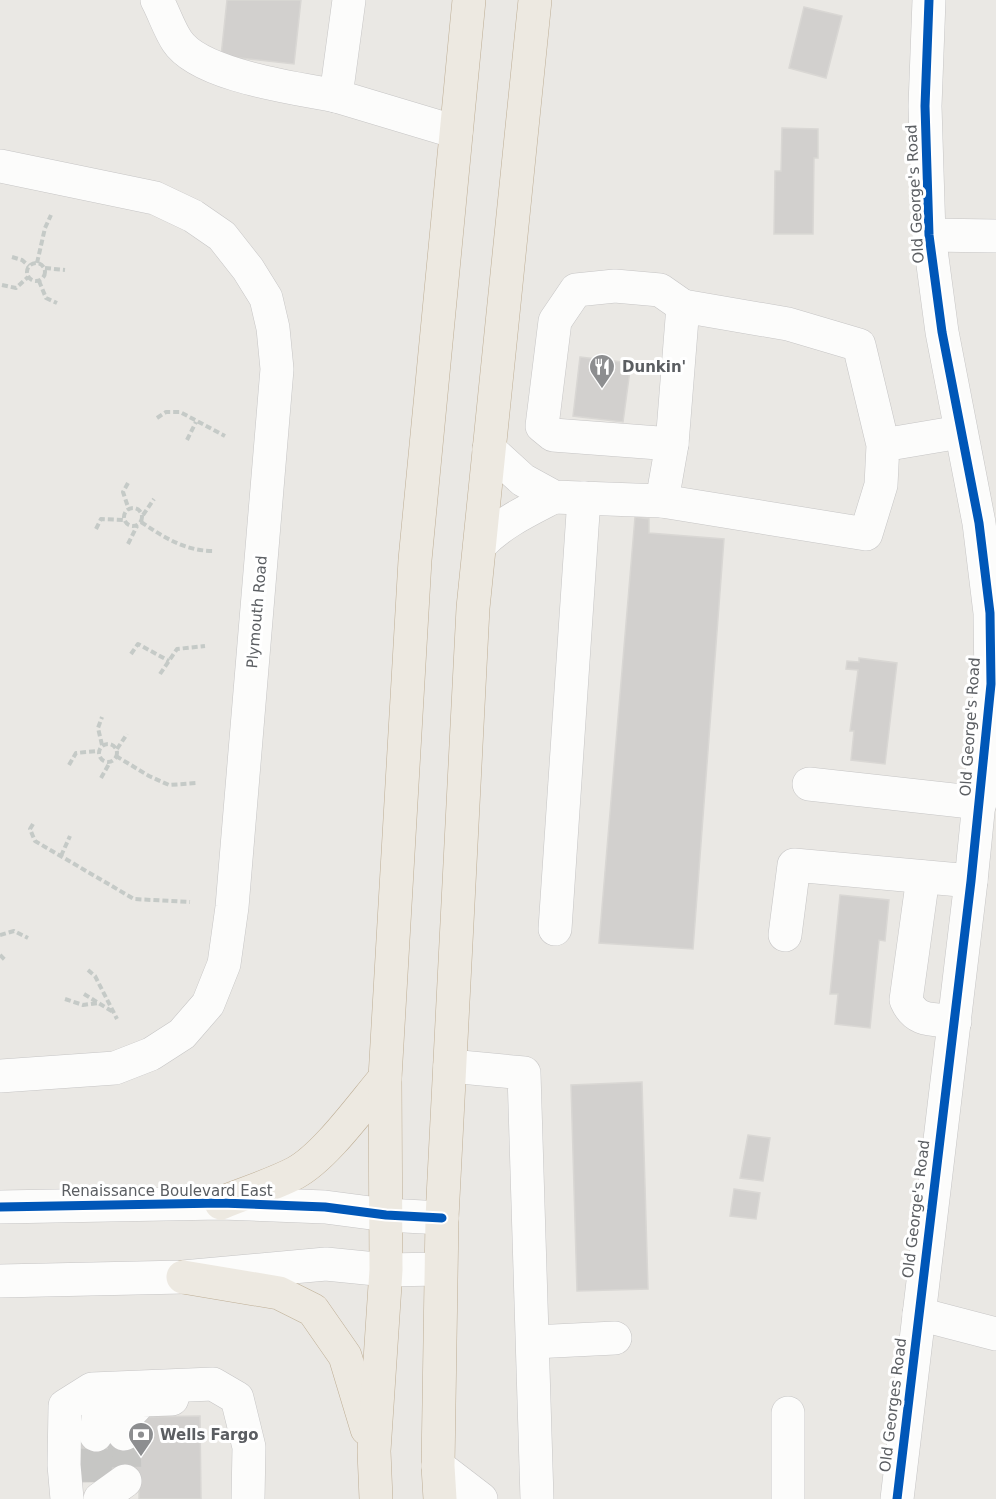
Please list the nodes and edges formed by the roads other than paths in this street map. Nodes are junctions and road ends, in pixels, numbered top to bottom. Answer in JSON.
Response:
{"nodes":[{"id":1,"x":157,"y":0,"type":"edge"},
{"id":2,"x":349,"y":0,"type":"edge"},
{"id":3,"x":469,"y":0,"type":"edge"},
{"id":4,"x":929,"y":0,"type":"edge"},
{"id":5,"x":538,"y":1,"type":"edge"},
{"id":6,"x":336,"y":96,"type":"junction"},
{"id":7,"x":456,"y":132,"type":"junction"},
{"id":8,"x":0,"y":166,"type":"edge"},
{"id":9,"x":930,"y":235,"type":"junction"},
{"id":10,"x":996,"y":236,"type":"edge"},
{"id":11,"x":683,"y":306,"type":"junction"},
{"id":12,"x":960,"y":432,"type":"junction"},
{"id":13,"x":672,"y":444,"type":"junction"},
{"id":14,"x":883,"y":445,"type":"junction"},
{"id":15,"x":489,"y":449,"type":"junction"},
{"id":16,"x":569,"y":498,"type":"junction"},
{"id":17,"x":662,"y":501,"type":"junction"},
{"id":18,"x":480,"y":544,"type":"junction"},
{"id":19,"x":993,"y":613,"type":"edge"},
{"id":20,"x":809,"y":784,"type":"dead end"},
{"id":21,"x":980,"y":803,"type":"junction"},
{"id":22,"x":923,"y":877,"type":"junction"},
{"id":23,"x":971,"y":881,"type":"junction"},
{"id":24,"x":555,"y":929,"type":"dead end"},
{"id":25,"x":785,"y":935,"type":"dead end"},
{"id":26,"x":955,"y":1021,"type":"junction"},
{"id":27,"x":450,"y":1066,"type":"junction"},
{"id":28,"x":0,"y":1076,"type":"edge"},
{"id":29,"x":385,"y":1078,"type":"junction"},
{"id":30,"x":221,"y":1203,"type":"junction"},
{"id":31,"x":0,"y":1207,"type":"edge"},
{"id":32,"x":386,"y":1215,"type":"junction"},
{"id":33,"x":442,"y":1218,"type":"junction"},
{"id":34,"x":441,"y":1269,"type":"junction"},
{"id":35,"x":386,"y":1270,"type":"junction"},
{"id":36,"x":183,"y":1276,"type":"junction"},
{"id":37,"x":0,"y":1281,"type":"edge"},
{"id":38,"x":919,"y":1314,"type":"junction"},
{"id":39,"x":996,"y":1334,"type":"edge"},
{"id":40,"x":615,"y":1338,"type":"dead end"},
{"id":41,"x":532,"y":1342,"type":"junction"},
{"id":42,"x":237,"y":1398,"type":"junction"},
{"id":43,"x":788,"y":1413,"type":"dead end"},
{"id":44,"x":104,"y":1434,"type":"dead end"},
{"id":45,"x":374,"y":1451,"type":"junction"},
{"id":46,"x":438,"y":1466,"type":"junction"},
{"id":47,"x":95,"y":1491,"type":"edge"},
{"id":48,"x":248,"y":1499,"type":"edge"},
{"id":49,"x":376,"y":1499,"type":"edge"},
{"id":50,"x":440,"y":1499,"type":"edge"},
{"id":51,"x":481,"y":1499,"type":"edge"},
{"id":52,"x":537,"y":1499,"type":"edge"},
{"id":53,"x":788,"y":1499,"type":"edge"},
{"id":54,"x":897,"y":1499,"type":"edge"}],
"edges":[{"from":1,"to":6,"type":"street"},
{"from":2,"to":6,"type":"street"},
{"from":3,"to":7,"type":"highway"},
{"from":4,"to":9,"type":"street","name":"Old George's Road"},
{"from":5,"to":15,"type":"highway"},
{"from":6,"to":7,"type":"street"},
{"from":7,"to":29,"type":"highway"},
{"from":8,"to":28,"type":"street","name":"Plymouth Road"},
{"from":9,"to":10,"type":"street"},
{"from":9,"to":12,"type":"street","name":"Old George's Road"},
{"from":11,"to":13,"type":"street"},
{"from":11,"to":13,"type":"street"},
{"from":11,"to":14,"type":"street"},
{"from":12,"to":14,"type":"street"},
{"from":12,"to":19,"type":"street","name":"Old George's Road"},
{"from":13,"to":17,"type":"street"},
{"from":14,"to":17,"type":"street"},
{"from":15,"to":16,"type":"street"},
{"from":15,"to":18,"type":"highway"},
{"from":16,"to":17,"type":"street"},
{"from":16,"to":18,"type":"street"},
{"from":16,"to":24,"type":"street"},
{"from":18,"to":27,"type":"highway"},
{"from":19,"to":21,"type":"street","name":"Old George's Road"},
{"from":20,"to":21,"type":"street"},
{"from":21,"to":23,"type":"street","name":"Old George's Road"},
{"from":22,"to":23,"type":"street"},
{"from":22,"to":25,"type":"street"},
{"from":22,"to":26,"type":"street"},
{"from":23,"to":26,"type":"street","name":"Old George's Road"},
{"from":26,"to":38,"type":"street","name":"Old George's Road"},
{"from":27,"to":33,"type":"highway"},
{"from":27,"to":41,"type":"street"},
{"from":29,"to":30,"type":"highway"},
{"from":29,"to":32,"type":"highway"},
{"from":30,"to":31,"type":"street","name":"Renaissance Boulevard East"},
{"from":30,"to":32,"type":"street","name":"Renaissance Boulevard East"},
{"from":32,"to":33,"type":"street","name":"Renaissance Boulevard East"},
{"from":32,"to":35,"type":"highway"},
{"from":33,"to":34,"type":"highway"},
{"from":34,"to":35,"type":"street"},
{"from":34,"to":46,"type":"highway"},
{"from":35,"to":36,"type":"street"},
{"from":35,"to":45,"type":"highway"},
{"from":36,"to":37,"type":"street"},
{"from":36,"to":45,"type":"highway"},
{"from":38,"to":39,"type":"street"},
{"from":38,"to":54,"type":"street","name":"Old Georges Road"},
{"from":40,"to":41,"type":"street"},
{"from":41,"to":52,"type":"street"},
{"from":42,"to":44,"type":"street"},
{"from":42,"to":47,"type":"street"},
{"from":42,"to":48,"type":"street"},
{"from":43,"to":53,"type":"street"},
{"from":45,"to":49,"type":"highway"},
{"from":46,"to":50,"type":"highway"},
{"from":46,"to":51,"type":"street"}]}
